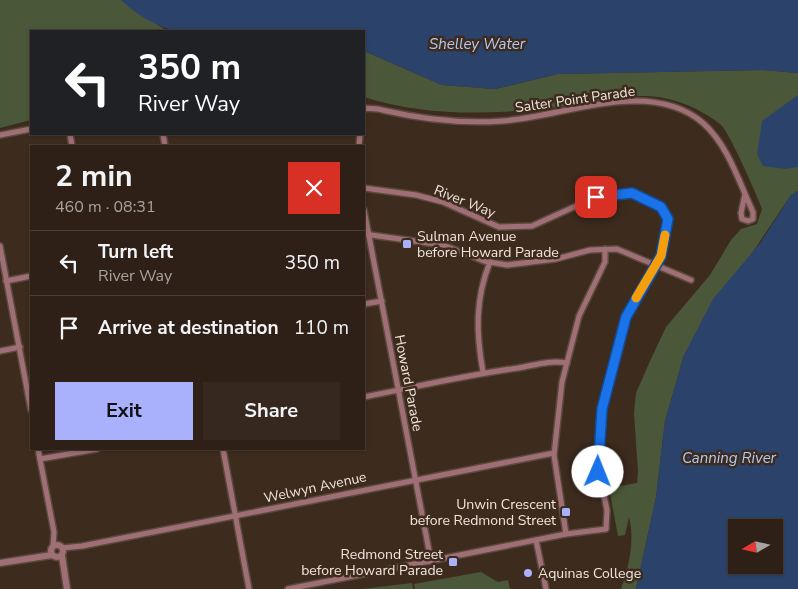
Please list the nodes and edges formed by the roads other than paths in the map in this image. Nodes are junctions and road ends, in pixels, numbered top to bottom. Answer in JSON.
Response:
{"nodes":[{"id":1,"x":365,"y":108,"type":"edge"},
{"id":2,"x":30,"y":129,"type":"edge"},
{"id":3,"x":0,"y":135,"type":"edge"},
{"id":4,"x":365,"y":188,"type":"edge"},
{"id":5,"x":745,"y":194,"type":"junction"},
{"id":6,"x":366,"y":234,"type":"edge"},
{"id":7,"x":0,"y":246,"type":"edge"},
{"id":8,"x":605,"y":249,"type":"junction"},
{"id":9,"x":490,"y":262,"type":"junction"},
{"id":10,"x":656,"y":265,"type":"junction"},
{"id":11,"x":30,"y":276,"type":"edge"},
{"id":12,"x":691,"y":280,"type":"dead end"},
{"id":13,"x":6,"y":281,"type":"junction"},
{"id":14,"x":382,"y":301,"type":"junction"},
{"id":15,"x":365,"y":304,"type":"edge"},
{"id":16,"x":20,"y":347,"type":"junction"},
{"id":17,"x":0,"y":351,"type":"edge"},
{"id":18,"x":567,"y":363,"type":"junction"},
{"id":19,"x":30,"y":368,"type":"edge"},
{"id":20,"x":24,"y":370,"type":"junction"},
{"id":21,"x":483,"y":372,"type":"junction"},
{"id":22,"x":399,"y":391,"type":"junction"},
{"id":23,"x":365,"y":398,"type":"edge"},
{"id":24,"x":30,"y":404,"type":"edge"},
{"id":25,"x":38,"y":450,"type":"edge"},
{"id":26,"x":91,"y":450,"type":"edge"},
{"id":27,"x":223,"y":450,"type":"edge"},
{"id":28,"x":554,"y":454,"type":"junction"},
{"id":29,"x":40,"y":459,"type":"junction"},
{"id":30,"x":417,"y":479,"type":"junction"},
{"id":31,"x":237,"y":516,"type":"junction"},
{"id":32,"x":566,"y":534,"type":"junction"},
{"id":33,"x":536,"y":540,"type":"junction"},
{"id":34,"x":57,"y":551,"type":"junction"},
{"id":35,"x":431,"y":561,"type":"junction"},
{"id":36,"x":0,"y":563,"type":"edge"},
{"id":37,"x":313,"y":587,"type":"edge"},
{"id":38,"x":66,"y":589,"type":"edge"},
{"id":39,"x":249,"y":589,"type":"edge"},
{"id":40,"x":288,"y":589,"type":"edge"},
{"id":41,"x":546,"y":589,"type":"edge"}],
"edges":[{"from":1,"to":5,"type":"street","name":"Salter Point Parade"},
{"from":2,"to":3,"type":"street"},
{"from":4,"to":10,"type":"street","name":"River Way"},
{"from":5,"to":5,"type":"street","name":"Salter Point Parade"},
{"from":6,"to":9,"type":"street"},
{"from":6,"to":14,"type":"street","name":"Howard Parade"},
{"from":7,"to":13,"type":"street"},
{"from":8,"to":9,"type":"street"},
{"from":8,"to":10,"type":"street"},
{"from":8,"to":18,"type":"street"},
{"from":9,"to":21,"type":"street"},
{"from":10,"to":12,"type":"street"},
{"from":10,"to":32,"type":"street","name":"River Way"},
{"from":11,"to":13,"type":"street"},
{"from":13,"to":16,"type":"street"},
{"from":14,"to":15,"type":"street"},
{"from":14,"to":22,"type":"street","name":"Howard Parade"},
{"from":16,"to":17,"type":"street"},
{"from":16,"to":20,"type":"street"},
{"from":18,"to":21,"type":"street"},
{"from":18,"to":28,"type":"street"},
{"from":19,"to":20,"type":"street"},
{"from":20,"to":24,"type":"street"},
{"from":21,"to":22,"type":"street"},
{"from":22,"to":23,"type":"street"},
{"from":22,"to":30,"type":"street","name":"Howard Parade"},
{"from":25,"to":29,"type":"street"},
{"from":26,"to":29,"type":"street"},
{"from":27,"to":31,"type":"street"},
{"from":28,"to":30,"type":"street","name":"Welwyn Avenue"},
{"from":28,"to":32,"type":"street"},
{"from":29,"to":34,"type":"street"},
{"from":30,"to":31,"type":"street","name":"Welwyn Avenue"},
{"from":30,"to":35,"type":"street","name":"Howard Parade"},
{"from":31,"to":34,"type":"street","name":"Welwyn Avenue"},
{"from":31,"to":39,"type":"street"},
{"from":32,"to":33,"type":"street"},
{"from":33,"to":35,"type":"street"},
{"from":33,"to":41,"type":"street"},
{"from":34,"to":36,"type":"street","name":"Welwyn Avenue"},
{"from":34,"to":38,"type":"street"},
{"from":35,"to":37,"type":"street"},
{"from":37,"to":40,"type":"street"}]}
